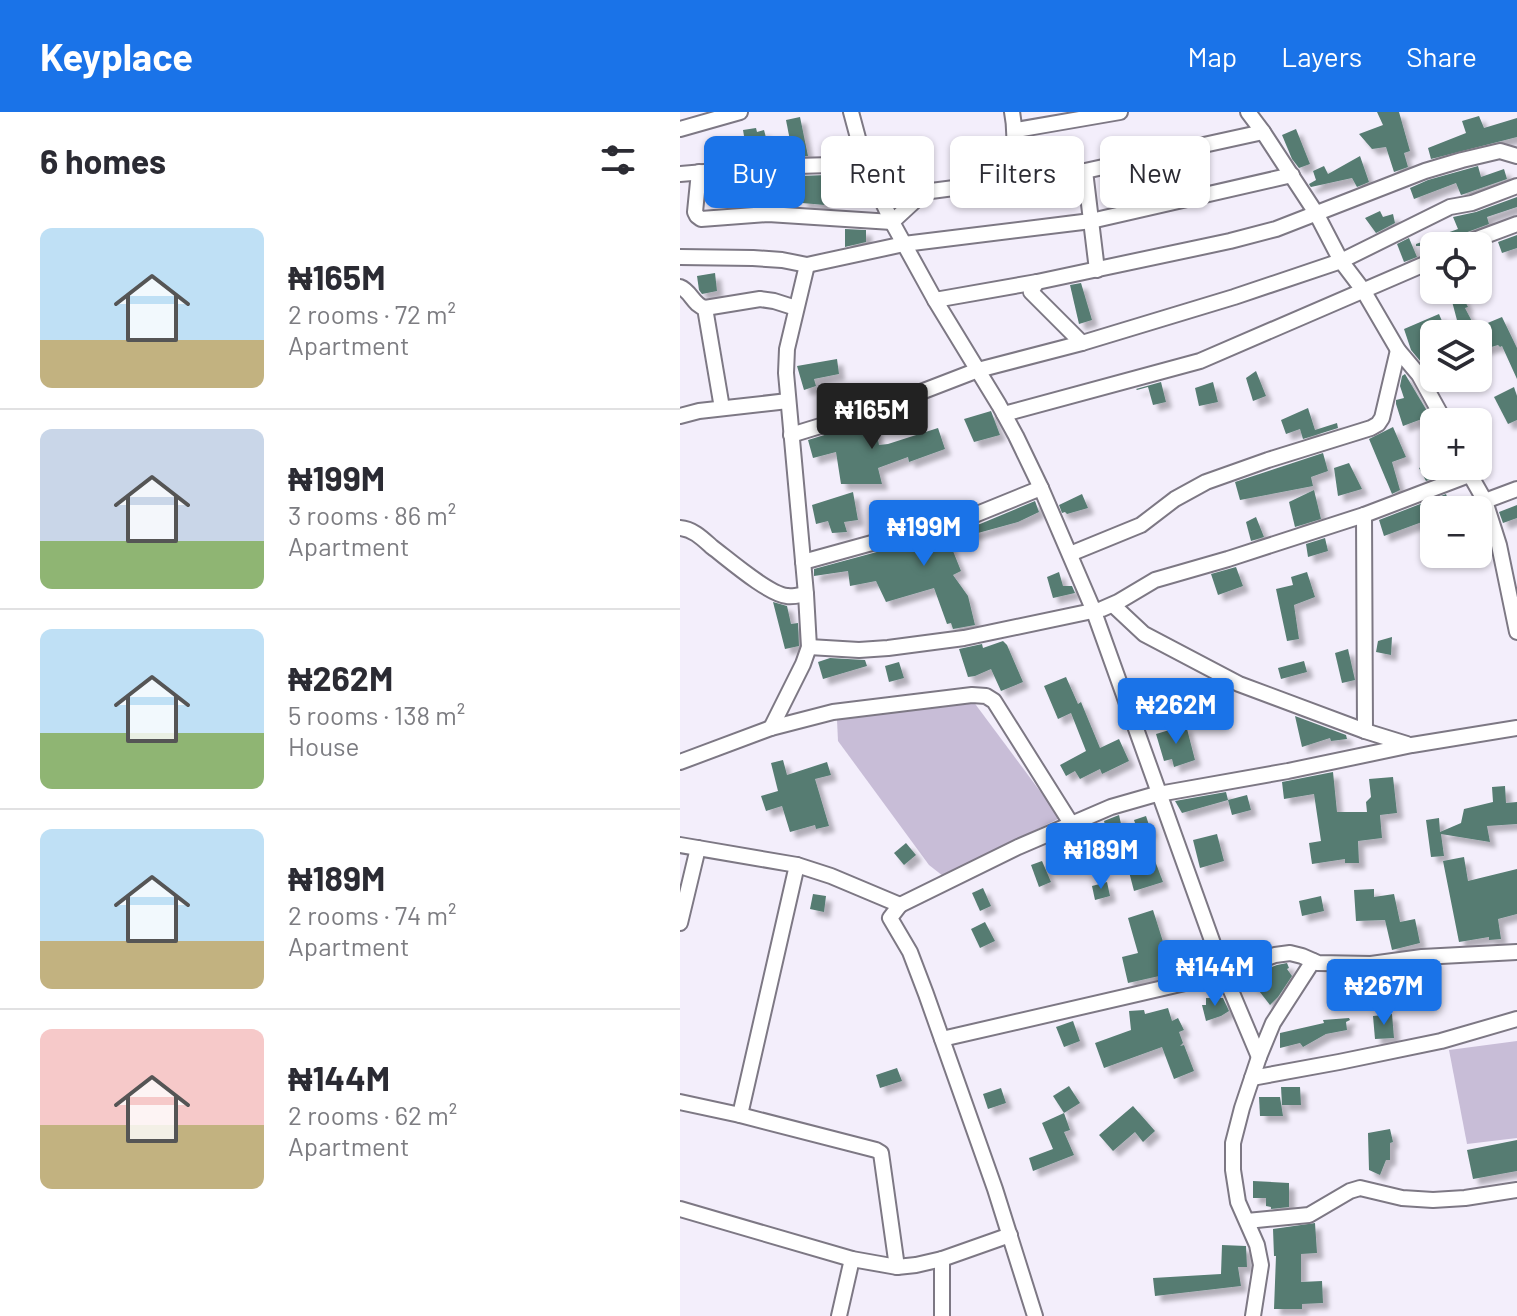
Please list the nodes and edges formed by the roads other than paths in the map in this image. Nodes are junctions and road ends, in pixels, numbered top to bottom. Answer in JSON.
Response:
{"nodes":[{"id":1,"x":740,"y":112,"type":"edge"},
{"id":2,"x":851,"y":112,"type":"edge"},
{"id":3,"x":1012,"y":112,"type":"edge"},
{"id":4,"x":1248,"y":112,"type":"edge"},
{"id":5,"x":1110,"y":113,"type":"edge"},
{"id":6,"x":680,"y":129,"type":"edge"},
{"id":7,"x":1016,"y":130,"type":"junction"},
{"id":8,"x":1263,"y":132,"type":"junction"},
{"id":9,"x":857,"y":136,"type":"edge"},
{"id":10,"x":1016,"y":136,"type":"edge"},
{"id":11,"x":1517,"y":156,"type":"edge"},
{"id":12,"x":821,"y":165,"type":"edge"},
{"id":13,"x":1085,"y":171,"type":"joint"},
{"id":14,"x":699,"y":172,"type":"junction"},
{"id":15,"x":680,"y":174,"type":"edge"},
{"id":16,"x":1292,"y":175,"type":"junction"},
{"id":17,"x":1517,"y":186,"type":"edge"},
{"id":18,"x":950,"y":189,"type":"edge"},
{"id":19,"x":885,"y":208,"type":"edge"},
{"id":20,"x":1316,"y":213,"type":"junction"},
{"id":21,"x":1091,"y":221,"type":"junction"},
{"id":22,"x":892,"y":222,"type":"junction"},
{"id":23,"x":1517,"y":224,"type":"edge"},
{"id":24,"x":1492,"y":233,"type":"edge"},
{"id":25,"x":904,"y":244,"type":"junction"},
{"id":26,"x":680,"y":257,"type":"edge"},
{"id":27,"x":1341,"y":261,"type":"junction"},
{"id":28,"x":807,"y":265,"type":"junction"},
{"id":29,"x":1420,"y":266,"type":"edge"},
{"id":30,"x":1097,"y":270,"type":"junction"},
{"id":31,"x":1037,"y":282,"type":"junction"},
{"id":32,"x":680,"y":287,"type":"edge"},
{"id":33,"x":1363,"y":290,"type":"junction"},
{"id":34,"x":935,"y":300,"type":"junction"},
{"id":35,"x":705,"y":308,"type":"junction"},
{"id":36,"x":796,"y":308,"type":"junction"},
{"id":37,"x":1082,"y":343,"type":"junction"},
{"id":38,"x":1398,"y":350,"type":"junction"},
{"id":39,"x":978,"y":370,"type":"junction"},
{"id":40,"x":788,"y":401,"type":"junction"},
{"id":41,"x":722,"y":408,"type":"junction"},
{"id":42,"x":1437,"y":408,"type":"edge"},
{"id":43,"x":1004,"y":414,"type":"junction"},
{"id":44,"x":680,"y":416,"type":"edge"},
{"id":45,"x":791,"y":435,"type":"junction"},
{"id":46,"x":1446,"y":480,"type":"edge"},
{"id":47,"x":1041,"y":488,"type":"junction"},
{"id":48,"x":1517,"y":489,"type":"edge"},
{"id":49,"x":1492,"y":498,"type":"edge"},
{"id":50,"x":1364,"y":515,"type":"junction"},
{"id":51,"x":1492,"y":523,"type":"edge"},
{"id":52,"x":680,"y":528,"type":"edge"},
{"id":53,"x":1070,"y":554,"type":"junction"},
{"id":54,"x":803,"y":562,"type":"junction"},
{"id":55,"x":806,"y":594,"type":"junction"},
{"id":56,"x":1113,"y":605,"type":"junction"},
{"id":57,"x":1093,"y":609,"type":"junction"},
{"id":58,"x":1517,"y":632,"type":"edge"},
{"id":59,"x":809,"y":647,"type":"junction"},
{"id":60,"x":771,"y":728,"type":"junction"},
{"id":61,"x":1517,"y":728,"type":"edge"},
{"id":62,"x":1365,"y":731,"type":"junction"},
{"id":63,"x":1412,"y":745,"type":"junction"},
{"id":64,"x":680,"y":762,"type":"edge"},
{"id":65,"x":1160,"y":794,"type":"junction"},
{"id":66,"x":1072,"y":825,"type":"junction"},
{"id":67,"x":680,"y":845,"type":"edge"},
{"id":68,"x":698,"y":848,"type":"junction"},
{"id":69,"x":797,"y":865,"type":"junction"},
{"id":70,"x":900,"y":905,"type":"junction"},
{"id":71,"x":680,"y":923,"type":"edge"},
{"id":72,"x":1517,"y":952,"type":"edge"},
{"id":73,"x":1313,"y":961,"type":"junction"},
{"id":74,"x":1224,"y":974,"type":"junction"},
{"id":75,"x":1517,"y":1019,"type":"edge"},
{"id":76,"x":942,"y":1039,"type":"junction"},
{"id":77,"x":1259,"y":1057,"type":"junction"},
{"id":78,"x":1252,"y":1078,"type":"junction"},
{"id":79,"x":680,"y":1102,"type":"edge"},
{"id":80,"x":740,"y":1115,"type":"junction"},
{"id":81,"x":1517,"y":1190,"type":"edge"},
{"id":82,"x":680,"y":1209,"type":"edge"},
{"id":83,"x":1247,"y":1221,"type":"junction"},
{"id":84,"x":1010,"y":1235,"type":"junction"},
{"id":85,"x":852,"y":1259,"type":"junction"},
{"id":86,"x":942,"y":1259,"type":"junction"},
{"id":87,"x":897,"y":1267,"type":"junction"},
{"id":88,"x":839,"y":1316,"type":"edge"},
{"id":89,"x":942,"y":1316,"type":"edge"},
{"id":90,"x":1035,"y":1316,"type":"edge"},
{"id":91,"x":1253,"y":1316,"type":"edge"}],
"edges":[{"from":1,"to":6,"type":"street"},
{"from":2,"to":9,"type":"street"},
{"from":3,"to":7,"type":"street"},
{"from":4,"to":8,"type":"street"},
{"from":5,"to":7,"type":"street"},
{"from":7,"to":10,"type":"street"},
{"from":8,"to":13,"type":"street"},
{"from":8,"to":16,"type":"street"},
{"from":11,"to":20,"type":"street"},
{"from":12,"to":14,"type":"street"},
{"from":13,"to":21,"type":"street"},
{"from":14,"to":15,"type":"street"},
{"from":14,"to":22,"type":"street"},
{"from":16,"to":20,"type":"street"},
{"from":16,"to":21,"type":"street"},
{"from":17,"to":27,"type":"street"},
{"from":18,"to":22,"type":"street"},
{"from":19,"to":22,"type":"street"},
{"from":20,"to":27,"type":"street"},
{"from":20,"to":30,"type":"street"},
{"from":21,"to":25,"type":"street"},
{"from":21,"to":30,"type":"street"},
{"from":22,"to":25,"type":"street"},
{"from":23,"to":24,"type":"street"},
{"from":25,"to":28,"type":"street"},
{"from":25,"to":34,"type":"street"},
{"from":26,"to":28,"type":"street"},
{"from":27,"to":33,"type":"street"},
{"from":27,"to":37,"type":"street"},
{"from":28,"to":36,"type":"street"},
{"from":29,"to":33,"type":"street"},
{"from":30,"to":31,"type":"street"},
{"from":31,"to":34,"type":"street"},
{"from":31,"to":37,"type":"street"},
{"from":32,"to":35,"type":"street"},
{"from":33,"to":38,"type":"street"},
{"from":33,"to":43,"type":"street"},
{"from":34,"to":39,"type":"street"},
{"from":35,"to":36,"type":"street"},
{"from":35,"to":41,"type":"street"},
{"from":36,"to":40,"type":"street"},
{"from":37,"to":39,"type":"street"},
{"from":38,"to":42,"type":"street"},
{"from":38,"to":53,"type":"street"},
{"from":39,"to":43,"type":"street"},
{"from":39,"to":45,"type":"street"},
{"from":40,"to":41,"type":"street"},
{"from":40,"to":45,"type":"street"},
{"from":41,"to":44,"type":"street"},
{"from":43,"to":47,"type":"street"},
{"from":45,"to":54,"type":"street"},
{"from":46,"to":50,"type":"street"},
{"from":47,"to":53,"type":"street"},
{"from":47,"to":54,"type":"street"},
{"from":48,"to":49,"type":"street"},
{"from":50,"to":56,"type":"street"},
{"from":50,"to":62,"type":"street"},
{"from":51,"to":58,"type":"street"},
{"from":52,"to":55,"type":"street"},
{"from":53,"to":57,"type":"street"},
{"from":54,"to":55,"type":"street"},
{"from":55,"to":59,"type":"street"},
{"from":56,"to":57,"type":"street"},
{"from":56,"to":62,"type":"street"},
{"from":57,"to":59,"type":"street"},
{"from":57,"to":65,"type":"street"},
{"from":59,"to":60,"type":"street"},
{"from":60,"to":64,"type":"street"},
{"from":60,"to":66,"type":"street"},
{"from":61,"to":63,"type":"street"},
{"from":62,"to":63,"type":"street"},
{"from":63,"to":65,"type":"street"},
{"from":65,"to":66,"type":"street"},
{"from":65,"to":74,"type":"street"},
{"from":66,"to":70,"type":"street"},
{"from":67,"to":68,"type":"street"},
{"from":68,"to":69,"type":"street"},
{"from":68,"to":71,"type":"street"},
{"from":69,"to":70,"type":"street"},
{"from":69,"to":80,"type":"street"},
{"from":70,"to":76,"type":"street"},
{"from":72,"to":73,"type":"street"},
{"from":73,"to":74,"type":"street"},
{"from":73,"to":77,"type":"street"},
{"from":74,"to":76,"type":"street"},
{"from":74,"to":77,"type":"street"},
{"from":75,"to":78,"type":"street"},
{"from":76,"to":84,"type":"street"},
{"from":77,"to":78,"type":"street"},
{"from":78,"to":83,"type":"street"},
{"from":79,"to":80,"type":"street"},
{"from":80,"to":87,"type":"street"},
{"from":81,"to":83,"type":"street"},
{"from":82,"to":85,"type":"street"},
{"from":83,"to":91,"type":"street"},
{"from":84,"to":86,"type":"street"},
{"from":84,"to":90,"type":"street"},
{"from":85,"to":87,"type":"street"},
{"from":85,"to":88,"type":"street"},
{"from":86,"to":87,"type":"street"},
{"from":86,"to":89,"type":"street"}]}
